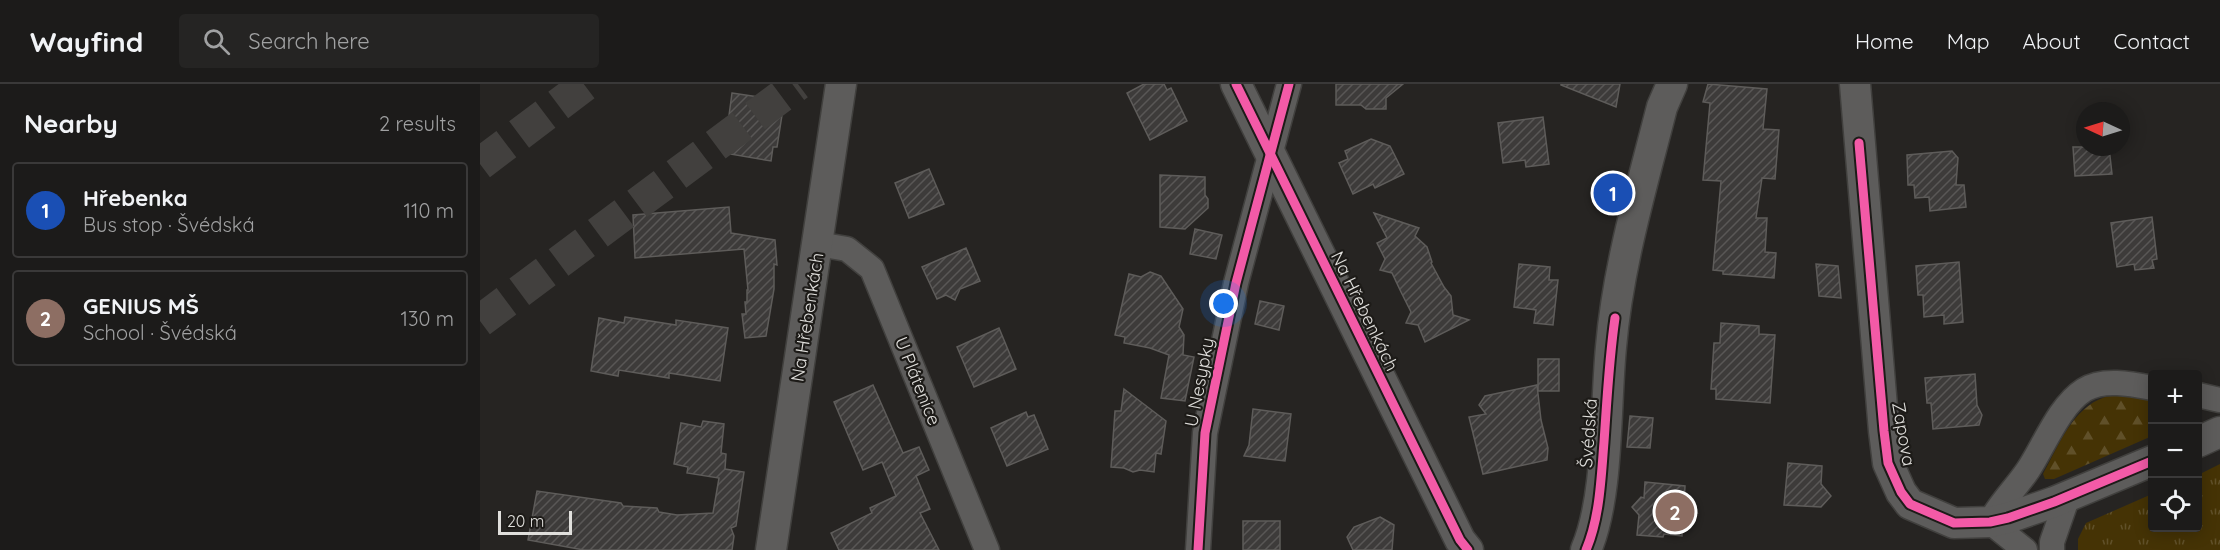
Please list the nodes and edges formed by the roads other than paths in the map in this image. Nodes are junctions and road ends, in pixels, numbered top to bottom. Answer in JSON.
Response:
{"nodes":[{"id":1,"x":842,"y":84,"type":"edge"},
{"id":2,"x":1236,"y":84,"type":"edge"},
{"id":3,"x":1289,"y":84,"type":"edge"},
{"id":4,"x":1672,"y":84,"type":"edge"},
{"id":5,"x":1855,"y":84,"type":"edge"},
{"id":6,"x":1269,"y":155,"type":"junction"},
{"id":7,"x":818,"y":244,"type":"junction"},
{"id":8,"x":2148,"y":387,"type":"edge"},
{"id":9,"x":2202,"y":396,"type":"edge"},
{"id":10,"x":2220,"y":400,"type":"edge"},
{"id":11,"x":2220,"y":432,"type":"edge"},
{"id":12,"x":2202,"y":440,"type":"edge"},
{"id":13,"x":2148,"y":463,"type":"edge"},
{"id":14,"x":1602,"y":473,"type":"junction"},
{"id":15,"x":2068,"y":496,"type":"junction"},
{"id":16,"x":1990,"y":522,"type":"junction"},
{"id":17,"x":771,"y":550,"type":"edge"},
{"id":18,"x":987,"y":550,"type":"edge"},
{"id":19,"x":1198,"y":550,"type":"edge"},
{"id":20,"x":1468,"y":550,"type":"edge"},
{"id":21,"x":1586,"y":550,"type":"edge"},
{"id":22,"x":1601,"y":550,"type":"edge"},
{"id":23,"x":2025,"y":550,"type":"edge"},
{"id":24,"x":2052,"y":550,"type":"edge"}],
"edges":[{"from":1,"to":7,"type":"street","name":"Na Hřebenkách"},
{"from":2,"to":6,"type":"street","name":"Na Hřebenkách"},
{"from":3,"to":6,"type":"street","name":"U Nesypky"},
{"from":4,"to":14,"type":"street","name":"Švédská"},
{"from":5,"to":16,"type":"street","name":"Zapova"},
{"from":6,"to":19,"type":"street","name":"U Nesypky"},
{"from":6,"to":20,"type":"street","name":"Na Hřebenkách"},
{"from":7,"to":17,"type":"street","name":"Na Hřebenkách"},
{"from":7,"to":18,"type":"street","name":"U Plátenice"},
{"from":8,"to":16,"type":"street"},
{"from":9,"to":10,"type":"street"},
{"from":11,"to":12,"type":"street"},
{"from":13,"to":15,"type":"street","name":"Zapova"},
{"from":14,"to":21,"type":"street","name":"Švédská"},
{"from":14,"to":22,"type":"street"},
{"from":15,"to":16,"type":"street","name":"Zapova"},
{"from":15,"to":24,"type":"street"},
{"from":16,"to":23,"type":"street"}]}
